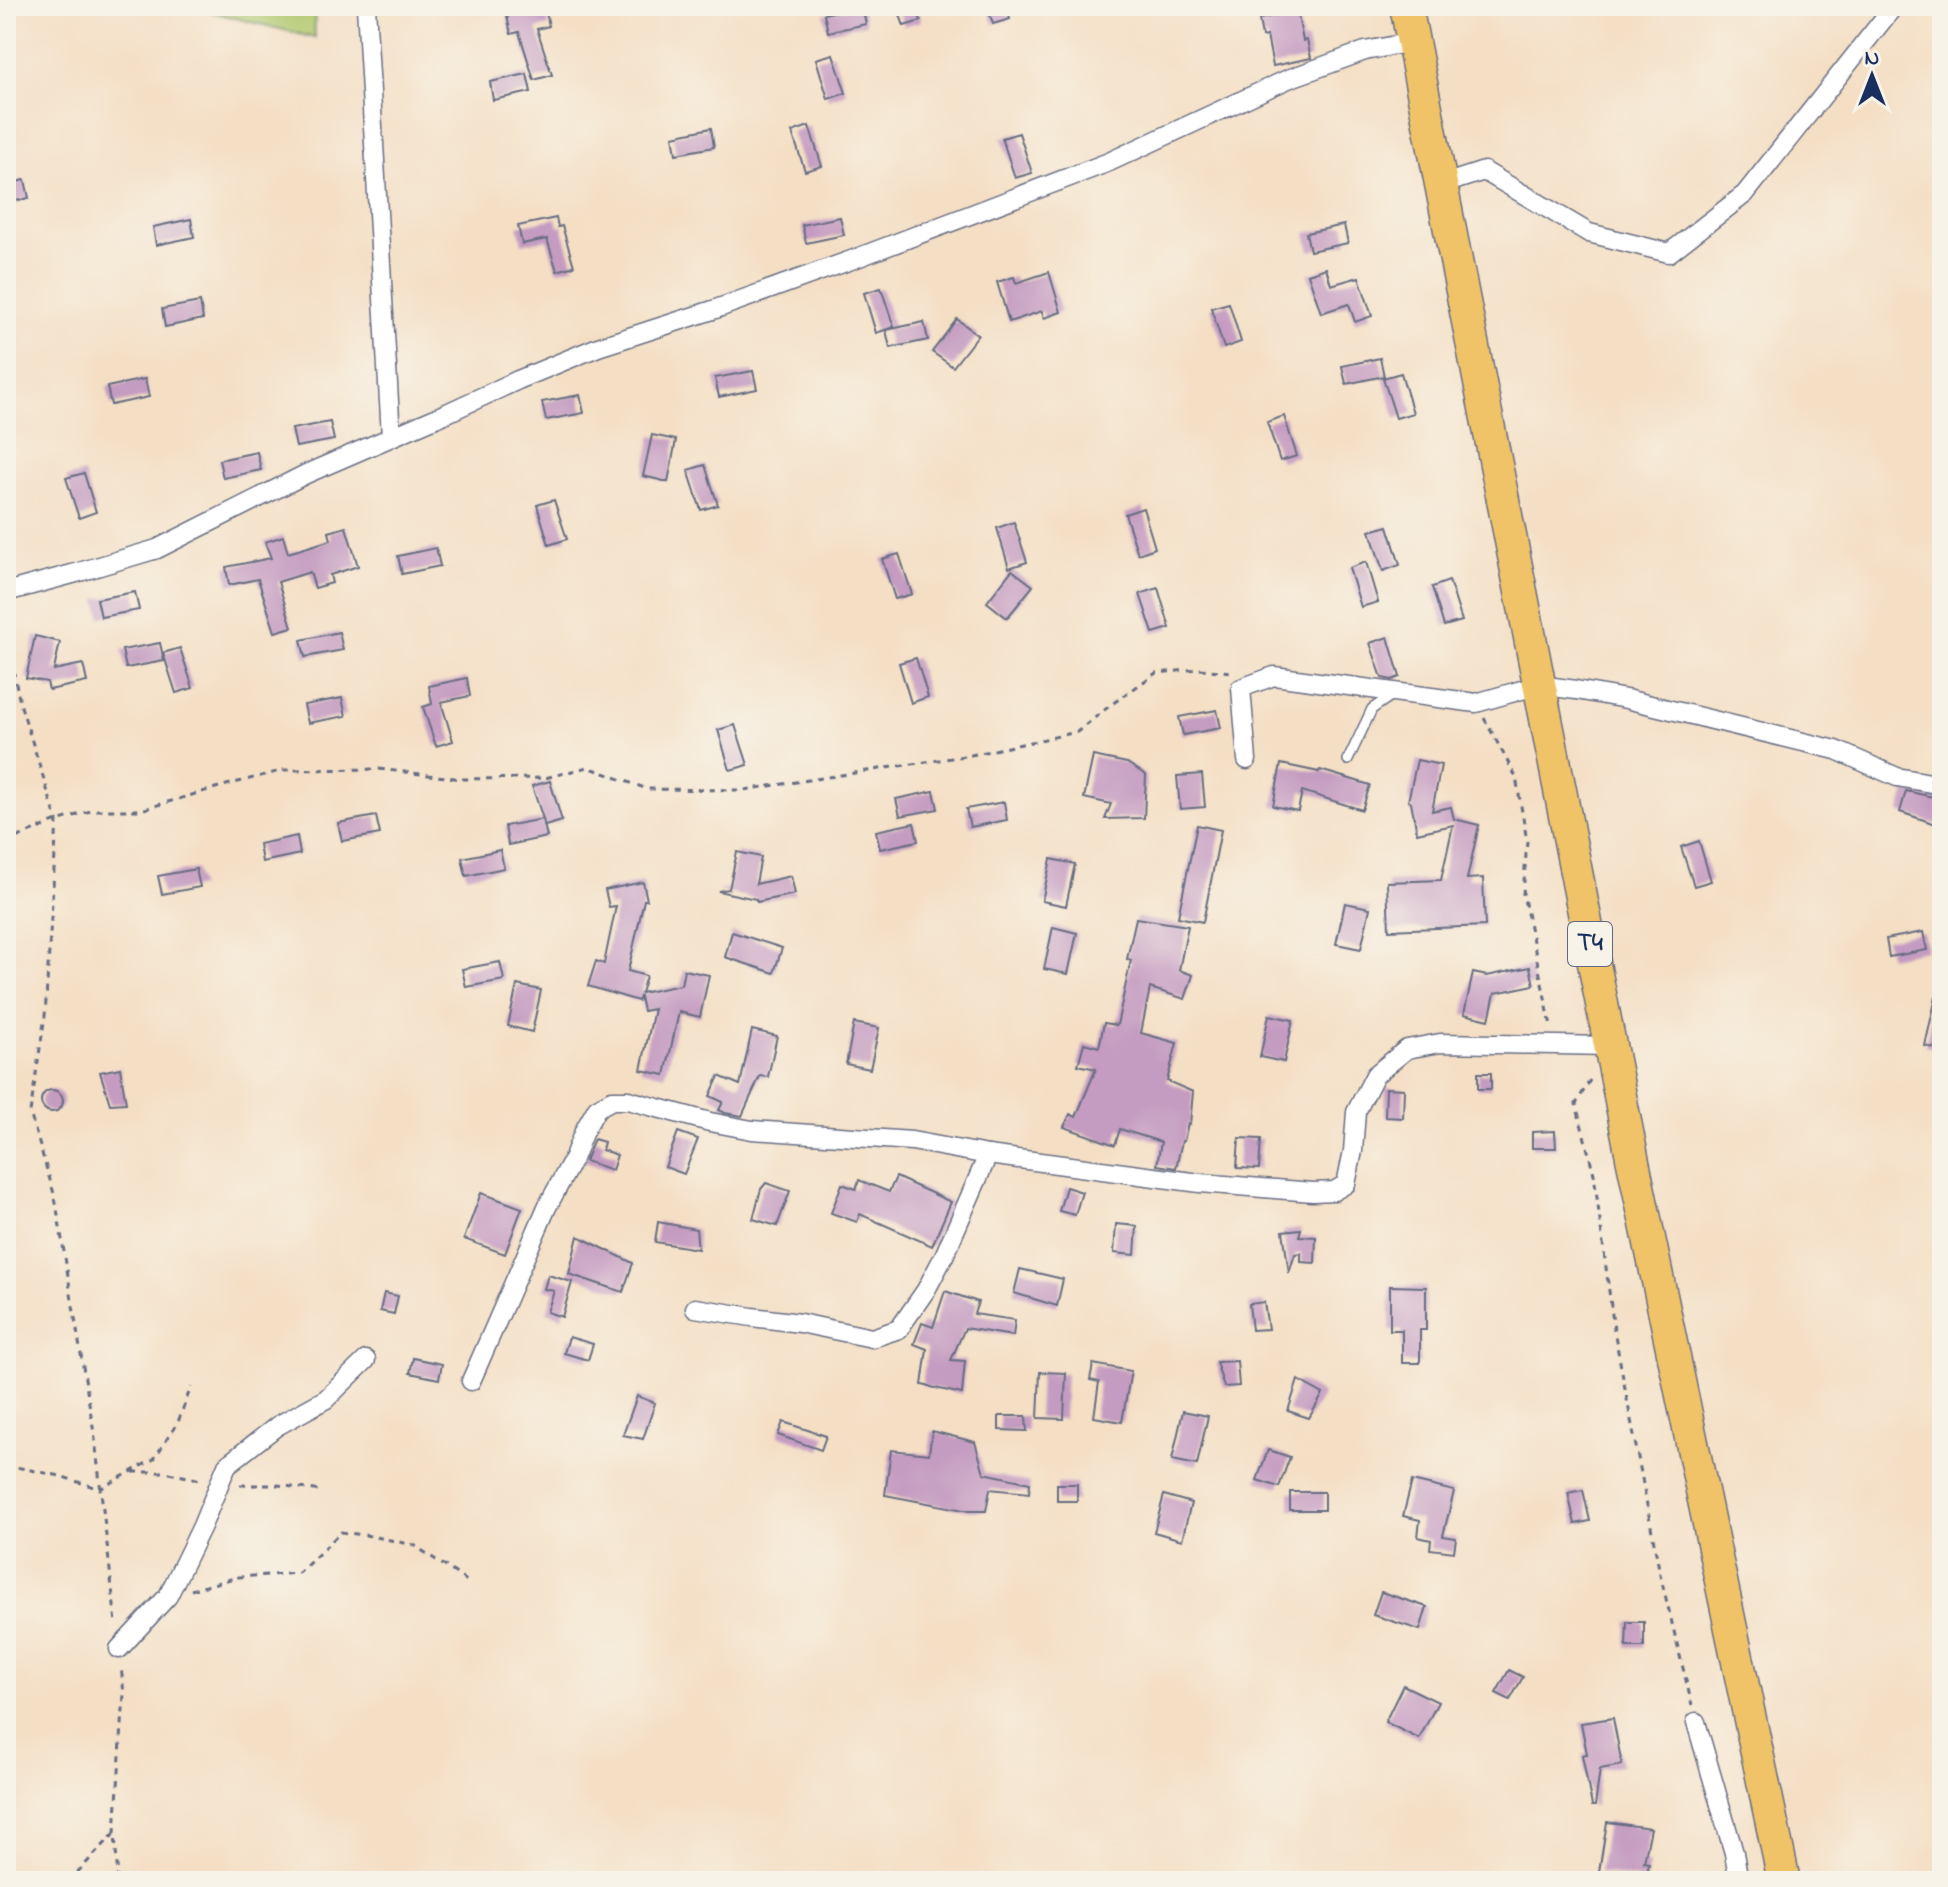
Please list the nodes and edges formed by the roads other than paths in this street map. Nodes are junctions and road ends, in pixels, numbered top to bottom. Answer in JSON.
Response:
{"nodes":[{"id":1,"x":366,"y":6,"type":"edge"},
{"id":2,"x":1406,"y":6,"type":"edge"},
{"id":3,"x":1894,"y":6,"type":"edge"},
{"id":4,"x":1412,"y":42,"type":"junction"},
{"id":5,"x":1441,"y":185,"type":"junction"},
{"id":6,"x":391,"y":436,"type":"junction"},
{"id":7,"x":6,"y":592,"type":"edge"},
{"id":8,"x":1539,"y":685,"type":"junction"},
{"id":9,"x":1395,"y":693,"type":"junction"},
{"id":10,"x":1247,"y":760,"type":"dead end"},
{"id":11,"x":1348,"y":760,"type":"dead end"},
{"id":12,"x":1942,"y":785,"type":"edge"},
{"id":13,"x":1611,"y":1046,"type":"junction"},
{"id":14,"x":988,"y":1155,"type":"junction"},
{"id":15,"x":695,"y":1308,"type":"dead end"},
{"id":16,"x":366,"y":1360,"type":"dead end"},
{"id":17,"x":471,"y":1381,"type":"dead end"},
{"id":18,"x":119,"y":1649,"type":"road end"},
{"id":19,"x":1696,"y":1722,"type":"road end"},
{"id":20,"x":1739,"y":1881,"type":"edge"},
{"id":21,"x":1784,"y":1881,"type":"edge"}],
"edges":[{"from":1,"to":6,"type":"street"},
{"from":2,"to":4,"type":"highway","number":"T4"},
{"from":3,"to":5,"type":"street"},
{"from":4,"to":5,"type":"highway","number":"T4"},
{"from":4,"to":6,"type":"street"},
{"from":5,"to":8,"type":"highway","number":"T4"},
{"from":6,"to":7,"type":"street"},
{"from":8,"to":9,"type":"street"},
{"from":8,"to":12,"type":"street"},
{"from":8,"to":13,"type":"highway","number":"T4"},
{"from":9,"to":10,"type":"street"},
{"from":9,"to":11,"type":"lane"},
{"from":13,"to":14,"type":"street"},
{"from":13,"to":21,"type":"highway","number":"T4"},
{"from":14,"to":15,"type":"street"},
{"from":14,"to":17,"type":"street"},
{"from":16,"to":18,"type":"street"},
{"from":19,"to":20,"type":"street"}]}
